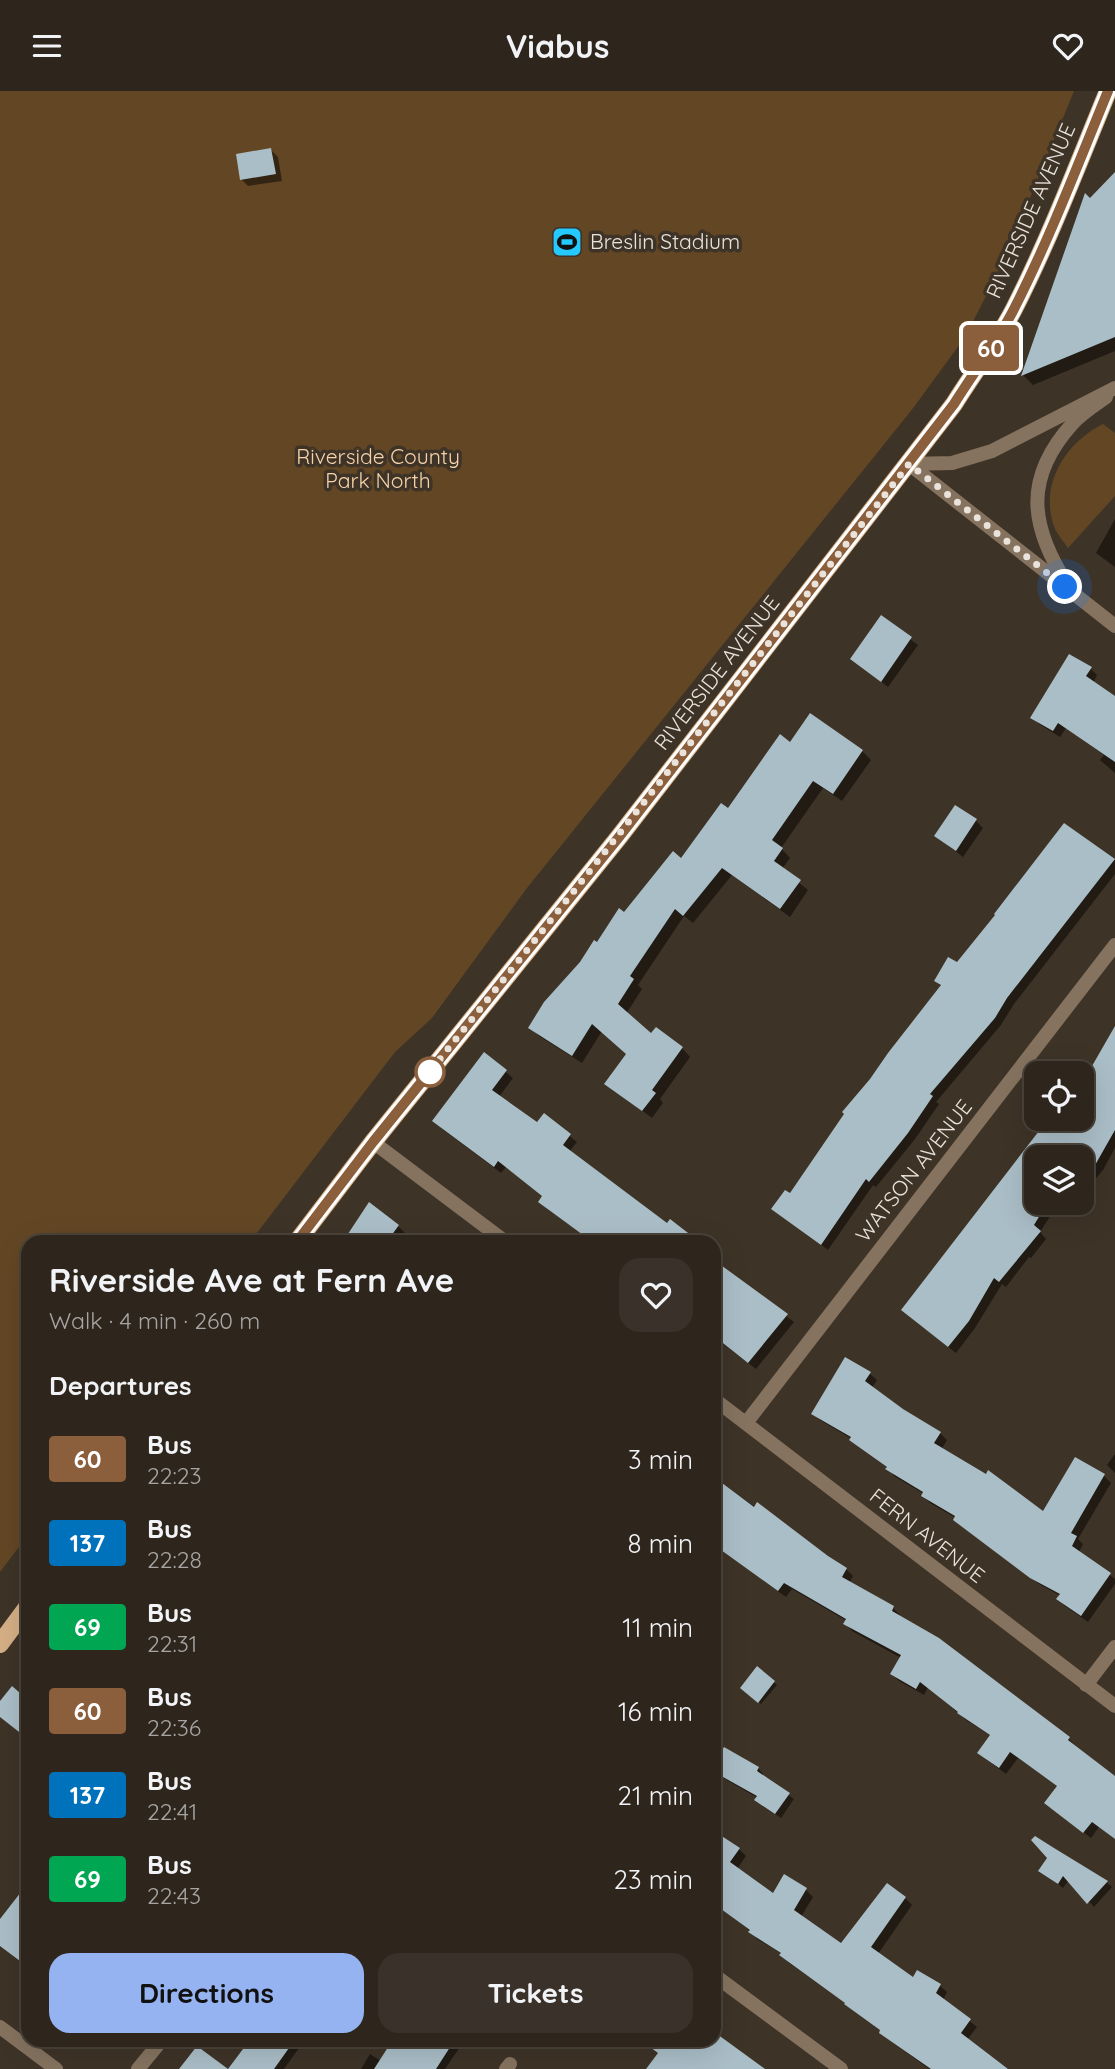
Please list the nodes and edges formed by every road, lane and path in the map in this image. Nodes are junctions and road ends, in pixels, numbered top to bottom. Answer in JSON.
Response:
{"nodes":[{"id":1,"x":1108,"y":91,"type":"edge"},
{"id":2,"x":1115,"y":389,"type":"edge"},
{"id":3,"x":909,"y":464,"type":"junction"},
{"id":4,"x":1074,"y":594,"type":"junction"},
{"id":5,"x":1115,"y":626,"type":"edge"},
{"id":6,"x":1115,"y":945,"type":"edge"},
{"id":7,"x":373,"y":1142,"type":"junction"},
{"id":8,"x":302,"y":1235,"type":"edge"},
{"id":9,"x":496,"y":1235,"type":"edge"},
{"id":10,"x":721,"y":1403,"type":"edge"},
{"id":11,"x":746,"y":1423,"type":"junction"},
{"id":12,"x":21,"y":1616,"type":"edge"},
{"id":13,"x":0,"y":1644,"type":"edge"},
{"id":14,"x":1115,"y":1647,"type":"edge"},
{"id":15,"x":1086,"y":1685,"type":"junction"},
{"id":16,"x":1115,"y":1706,"type":"edge"},
{"id":17,"x":721,"y":1980,"type":"edge"},
{"id":18,"x":0,"y":2027,"type":"edge"},
{"id":19,"x":21,"y":2043,"type":"edge"},
{"id":20,"x":27,"y":2047,"type":"edge"},
{"id":21,"x":156,"y":2047,"type":"edge"},
{"id":22,"x":56,"y":2069,"type":"edge"},
{"id":23,"x":138,"y":2069,"type":"edge"},
{"id":24,"x":841,"y":2069,"type":"edge"}],
"edges":[{"from":1,"to":3,"type":"main road","name":"RIVERSIDE AVENUE"},
{"from":2,"to":3,"type":"street"},
{"from":2,"to":4,"type":"street"},
{"from":3,"to":4,"type":"street"},
{"from":3,"to":7,"type":"main road","name":"RIVERSIDE AVENUE"},
{"from":4,"to":5,"type":"street"},
{"from":6,"to":11,"type":"street","name":"WATSON AVENUE"},
{"from":7,"to":8,"type":"main road","name":"RIVERSIDE AVENUE"},
{"from":7,"to":9,"type":"street"},
{"from":10,"to":11,"type":"street","name":"FERN AVENUE"},
{"from":11,"to":15,"type":"street","name":"FERN AVENUE"},
{"from":12,"to":13,"type":"main road"},
{"from":14,"to":15,"type":"street"},
{"from":15,"to":16,"type":"street","name":"FERN AVENUE"},
{"from":17,"to":24,"type":"street"},
{"from":18,"to":19,"type":"street"},
{"from":20,"to":22,"type":"street"},
{"from":21,"to":23,"type":"street"}]}
